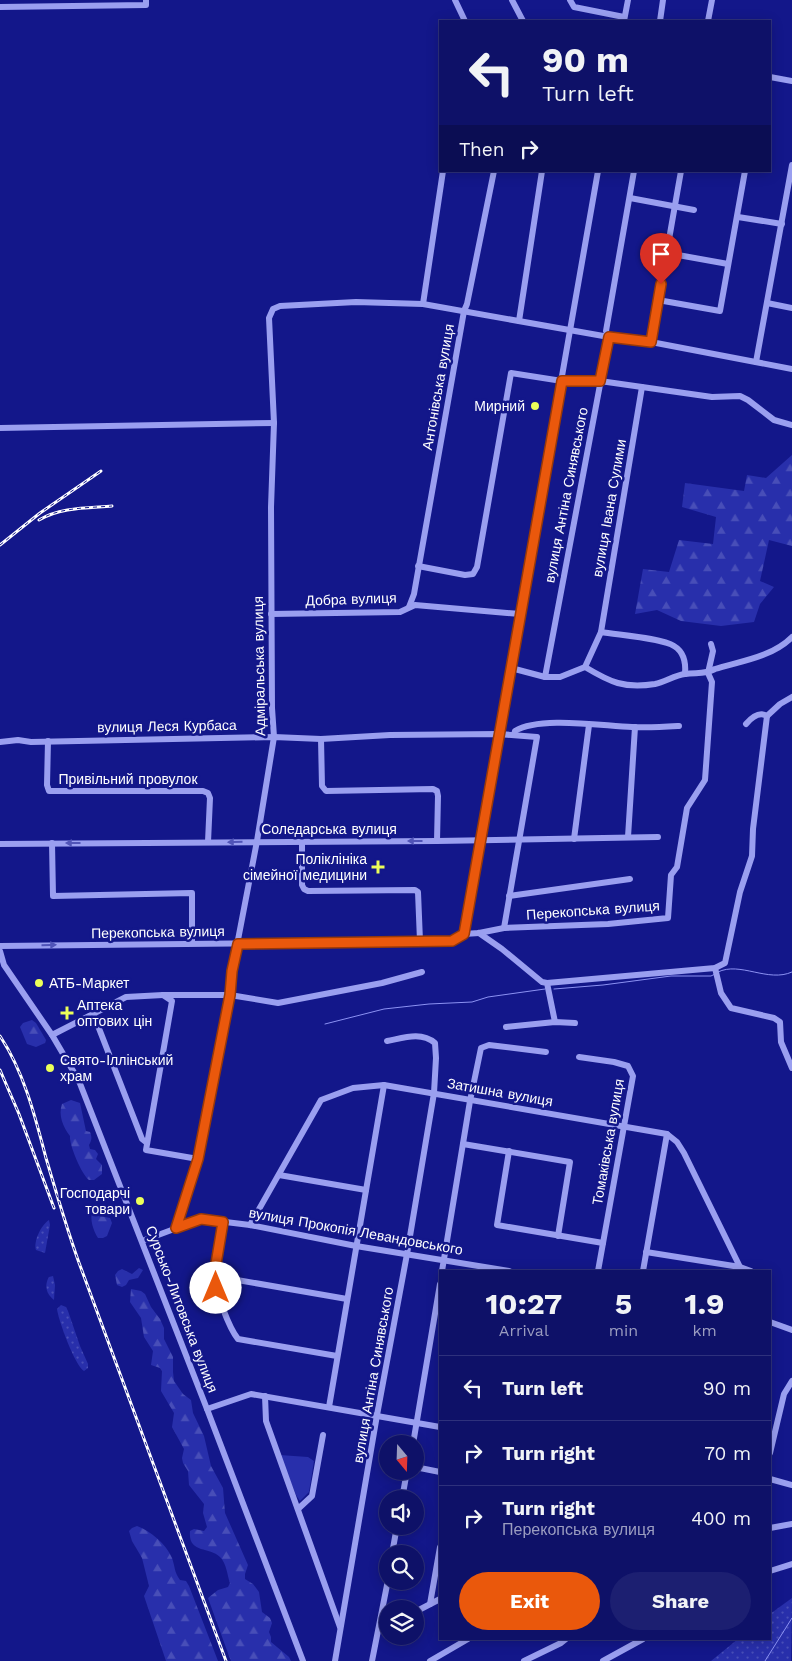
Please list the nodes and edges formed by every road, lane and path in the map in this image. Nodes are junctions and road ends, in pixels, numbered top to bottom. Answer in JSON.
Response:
{"nodes":[{"id":1,"x":146,"y":0,"type":"edge"},
{"id":2,"x":454,"y":0,"type":"edge"},
{"id":3,"x":512,"y":0,"type":"edge"},
{"id":4,"x":570,"y":0,"type":"edge"},
{"id":5,"x":628,"y":0,"type":"edge"},
{"id":6,"x":664,"y":0,"type":"edge"},
{"id":7,"x":712,"y":0,"type":"edge"},
{"id":8,"x":575,"y":4,"type":"edge"},
{"id":9,"x":0,"y":7,"type":"edge"},
{"id":10,"x":624,"y":19,"type":"edge"},
{"id":11,"x":464,"y":20,"type":"edge"},
{"id":12,"x":522,"y":20,"type":"edge"},
{"id":13,"x":660,"y":20,"type":"edge"},
{"id":14,"x":708,"y":20,"type":"edge"},
{"id":15,"x":771,"y":77,"type":"edge"},
{"id":16,"x":792,"y":81,"type":"edge"},
{"id":17,"x":792,"y":165,"type":"edge"},
{"id":18,"x":443,"y":172,"type":"edge"},
{"id":19,"x":494,"y":172,"type":"edge"},
{"id":20,"x":542,"y":172,"type":"edge"},
{"id":21,"x":598,"y":172,"type":"edge"},
{"id":22,"x":634,"y":172,"type":"edge"},
{"id":23,"x":681,"y":172,"type":"edge"},
{"id":24,"x":745,"y":172,"type":"edge"},
{"id":25,"x":630,"y":198,"type":"junction"},
{"id":26,"x":788,"y":201,"type":"edge"},
{"id":27,"x":674,"y":206,"type":"junction"},
{"id":28,"x":694,"y":210,"type":"dead end"},
{"id":29,"x":738,"y":217,"type":"junction"},
{"id":30,"x":782,"y":224,"type":"junction"},
{"id":31,"x":667,"y":253,"type":"junction"},
{"id":32,"x":728,"y":264,"type":"junction"},
{"id":33,"x":658,"y":300,"type":"junction"},
{"id":34,"x":767,"y":303,"type":"junction"},
{"id":35,"x":424,"y":304,"type":"junction"},
{"id":36,"x":792,"y":308,"type":"edge"},
{"id":37,"x":464,"y":311,"type":"junction"},
{"id":38,"x":519,"y":321,"type":"junction"},
{"id":39,"x":570,"y":330,"type":"junction"},
{"id":40,"x":609,"y":337,"type":"junction"},
{"id":41,"x":651,"y":342,"type":"junction"},
{"id":42,"x":756,"y":362,"type":"junction"},
{"id":43,"x":792,"y":369,"type":"edge"},
{"id":44,"x":562,"y":381,"type":"junction"},
{"id":45,"x":600,"y":381,"type":"junction"},
{"id":46,"x":642,"y":387,"type":"junction"},
{"id":47,"x":274,"y":423,"type":"junction"},
{"id":48,"x":792,"y":425,"type":"edge"},
{"id":49,"x":0,"y":428,"type":"edge"},
{"id":50,"x":418,"y":566,"type":"junction"},
{"id":51,"x":409,"y":607,"type":"junction"},
{"id":52,"x":271,"y":614,"type":"junction"},
{"id":53,"x":520,"y":614,"type":"junction"},
{"id":54,"x":601,"y":632,"type":"junction"},
{"id":55,"x":792,"y":636,"type":"edge"},
{"id":56,"x":711,"y":644,"type":"dead end"},
{"id":57,"x":585,"y":667,"type":"junction"},
{"id":58,"x":511,"y":668,"type":"junction"},
{"id":59,"x":708,"y":673,"type":"junction"},
{"id":60,"x":685,"y":674,"type":"junction"},
{"id":61,"x":545,"y":677,"type":"junction"},
{"id":62,"x":792,"y":697,"type":"edge"},
{"id":63,"x":768,"y":716,"type":"junction"},
{"id":64,"x":746,"y":724,"type":"dead end"},
{"id":65,"x":589,"y":725,"type":"junction"},
{"id":66,"x":678,"y":726,"type":"dead end"},
{"id":67,"x":635,"y":727,"type":"junction"},
{"id":68,"x":499,"y":734,"type":"junction"},
{"id":69,"x":514,"y":735,"type":"junction"},
{"id":70,"x":274,"y":737,"type":"junction"},
{"id":71,"x":321,"y":739,"type":"junction"},
{"id":72,"x":48,"y":741,"type":"junction"},
{"id":73,"x":0,"y":742,"type":"edge"},
{"id":74,"x":658,"y":836,"type":"dead end"},
{"id":75,"x":628,"y":837,"type":"junction"},
{"id":76,"x":574,"y":839,"type":"junction"},
{"id":77,"x":482,"y":840,"type":"junction"},
{"id":78,"x":518,"y":840,"type":"junction"},
{"id":79,"x":257,"y":841,"type":"junction"},
{"id":80,"x":437,"y":841,"type":"junction"},
{"id":81,"x":208,"y":842,"type":"junction"},
{"id":82,"x":302,"y":842,"type":"junction"},
{"id":83,"x":52,"y":843,"type":"junction"},
{"id":84,"x":0,"y":844,"type":"edge"},
{"id":85,"x":630,"y":880,"type":"dead end"},
{"id":86,"x":509,"y":896,"type":"junction"},
{"id":87,"x":504,"y":928,"type":"junction"},
{"id":88,"x":479,"y":933,"type":"junction"},
{"id":89,"x":464,"y":934,"type":"junction"},
{"id":90,"x":420,"y":940,"type":"junction"},
{"id":91,"x":192,"y":943,"type":"junction"},
{"id":92,"x":238,"y":944,"type":"junction"},
{"id":93,"x":0,"y":946,"type":"edge"},
{"id":94,"x":0,"y":951,"type":"edge"},
{"id":95,"x":716,"y":970,"type":"junction"},
{"id":96,"x":422,"y":972,"type":"dead end"},
{"id":97,"x":548,"y":983,"type":"junction"},
{"id":98,"x":163,"y":995,"type":"junction"},
{"id":99,"x":230,"y":995,"type":"junction"},
{"id":100,"x":94,"y":1013,"type":"junction"},
{"id":101,"x":555,"y":1022,"type":"junction"},
{"id":102,"x":575,"y":1023,"type":"dead end"},
{"id":103,"x":506,"y":1027,"type":"dead end"},
{"id":104,"x":52,"y":1035,"type":"junction"},
{"id":105,"x":386,"y":1041,"type":"dead end"},
{"id":106,"x":546,"y":1052,"type":"dead end"},
{"id":107,"x":579,"y":1057,"type":"dead end"},
{"id":108,"x":792,"y":1068,"type":"edge"},
{"id":109,"x":384,"y":1085,"type":"junction"},
{"id":110,"x":434,"y":1093,"type":"junction"},
{"id":111,"x":470,"y":1101,"type":"junction"},
{"id":112,"x":623,"y":1126,"type":"junction"},
{"id":113,"x":667,"y":1134,"type":"junction"},
{"id":114,"x":147,"y":1143,"type":"junction"},
{"id":115,"x":463,"y":1144,"type":"junction"},
{"id":116,"x":509,"y":1152,"type":"junction"},
{"id":117,"x":198,"y":1159,"type":"junction"},
{"id":118,"x":280,"y":1175,"type":"junction"},
{"id":119,"x":366,"y":1190,"type":"junction"},
{"id":120,"x":223,"y":1222,"type":"junction"},
{"id":121,"x":250,"y":1225,"type":"junction"},
{"id":122,"x":176,"y":1228,"type":"junction"},
{"id":123,"x":558,"y":1236,"type":"junction"},
{"id":124,"x":142,"y":1241,"type":"junction"},
{"id":125,"x":604,"y":1243,"type":"junction"},
{"id":126,"x":356,"y":1246,"type":"junction"},
{"id":127,"x":646,"y":1252,"type":"junction"},
{"id":128,"x":407,"y":1254,"type":"junction"},
{"id":129,"x":443,"y":1259,"type":"junction"},
{"id":130,"x":746,"y":1269,"type":"edge"},
{"id":131,"x":442,"y":1270,"type":"edge"},
{"id":132,"x":504,"y":1270,"type":"edge"},
{"id":133,"x":598,"y":1270,"type":"edge"},
{"id":134,"x":643,"y":1270,"type":"edge"},
{"id":135,"x":214,"y":1276,"type":"junction"},
{"id":136,"x":347,"y":1299,"type":"junction"},
{"id":137,"x":439,"y":1305,"type":"edge"},
{"id":138,"x":771,"y":1322,"type":"edge"},
{"id":139,"x":792,"y":1330,"type":"edge"},
{"id":140,"x":337,"y":1356,"type":"junction"},
{"id":141,"x":792,"y":1381,"type":"edge"},
{"id":142,"x":265,"y":1396,"type":"junction"},
{"id":143,"x":329,"y":1407,"type":"junction"},
{"id":144,"x":207,"y":1409,"type":"junction"},
{"id":145,"x":377,"y":1414,"type":"junction"},
{"id":146,"x":416,"y":1423,"type":"junction"},
{"id":147,"x":439,"y":1427,"type":"edge"},
{"id":148,"x":323,"y":1435,"type":"dead end"},
{"id":149,"x":414,"y":1435,"type":"edge"},
{"id":150,"x":771,"y":1449,"type":"edge"},
{"id":151,"x":424,"y":1469,"type":"edge"},
{"id":152,"x":439,"y":1472,"type":"edge"},
{"id":153,"x":771,"y":1480,"type":"edge"},
{"id":154,"x":792,"y":1485,"type":"edge"},
{"id":155,"x":298,"y":1508,"type":"junction"},
{"id":156,"x":792,"y":1524,"type":"edge"},
{"id":157,"x":771,"y":1528,"type":"edge"},
{"id":158,"x":439,"y":1558,"type":"edge"},
{"id":159,"x":792,"y":1564,"type":"edge"},
{"id":160,"x":771,"y":1571,"type":"edge"},
{"id":161,"x":386,"y":1590,"type":"edge"},
{"id":162,"x":439,"y":1600,"type":"edge"},
{"id":163,"x":430,"y":1604,"type":"junction"},
{"id":164,"x":424,"y":1607,"type":"edge"},
{"id":165,"x":341,"y":1628,"type":"junction"},
{"id":166,"x":378,"y":1631,"type":"joint"},
{"id":167,"x":466,"y":1640,"type":"edge"},
{"id":168,"x":565,"y":1640,"type":"edge"},
{"id":169,"x":641,"y":1640,"type":"edge"},
{"id":170,"x":303,"y":1661,"type":"edge"},
{"id":171,"x":335,"y":1661,"type":"edge"},
{"id":172,"x":372,"y":1661,"type":"edge"},
{"id":173,"x":430,"y":1661,"type":"edge"},
{"id":174,"x":524,"y":1661,"type":"edge"},
{"id":175,"x":603,"y":1661,"type":"edge"}],
"edges":[{"from":1,"to":9,"type":"street"},
{"from":2,"to":11,"type":"street"},
{"from":3,"to":12,"type":"street"},
{"from":4,"to":8,"type":"street"},
{"from":5,"to":10,"type":"street"},
{"from":6,"to":13,"type":"street"},
{"from":7,"to":14,"type":"street"},
{"from":8,"to":10,"type":"street"},
{"from":15,"to":16,"type":"street"},
{"from":17,"to":26,"type":"street"},
{"from":18,"to":35,"type":"street"},
{"from":19,"to":37,"type":"street","name":"Антонівська вулиця"},
{"from":20,"to":38,"type":"street"},
{"from":21,"to":39,"type":"street","name":"вулиця Антіна Синявського"},
{"from":22,"to":25,"type":"street","name":"вулиця Антіна Синявського"},
{"from":23,"to":27,"type":"street"},
{"from":24,"to":29,"type":"street"},
{"from":25,"to":27,"type":"street"},
{"from":25,"to":40,"type":"street","name":"вулиця Антіна Синявського"},
{"from":26,"to":30,"type":"street"},
{"from":27,"to":28,"type":"street"},
{"from":27,"to":31,"type":"street"},
{"from":29,"to":30,"type":"street"},
{"from":29,"to":32,"type":"street"},
{"from":30,"to":34,"type":"street"},
{"from":31,"to":32,"type":"street"},
{"from":31,"to":33,"type":"street"},
{"from":32,"to":33,"type":"street"},
{"from":33,"to":41,"type":"street"},
{"from":34,"to":36,"type":"street"},
{"from":34,"to":42,"type":"street"},
{"from":35,"to":37,"type":"street"},
{"from":35,"to":47,"type":"street","name":"Адміральська вулиця"},
{"from":37,"to":38,"type":"street"},
{"from":37,"to":50,"type":"street","name":"Антонівська вулиця"},
{"from":38,"to":39,"type":"street"},
{"from":39,"to":40,"type":"street"},
{"from":39,"to":44,"type":"street","name":"вулиця Антіна Синявського"},
{"from":40,"to":41,"type":"street"},
{"from":40,"to":45,"type":"street","name":"вулиця Антіна Синявського"},
{"from":41,"to":42,"type":"street"},
{"from":42,"to":43,"type":"street"},
{"from":44,"to":45,"type":"street"},
{"from":44,"to":50,"type":"street"},
{"from":44,"to":53,"type":"street","name":"вулиця Антіна Синявського"},
{"from":45,"to":46,"type":"street"},
{"from":45,"to":61,"type":"street","name":"вулиця Антіна Синявського"},
{"from":46,"to":48,"type":"street"},
{"from":46,"to":54,"type":"street","name":"вулиця Івана Сулими"},
{"from":47,"to":49,"type":"street"},
{"from":47,"to":52,"type":"street","name":"Адміральська вулиця"},
{"from":50,"to":51,"type":"street","name":"Антонівська вулиця"},
{"from":51,"to":52,"type":"street","name":"Добра вулиця"},
{"from":51,"to":53,"type":"street","name":"Добра вулиця"},
{"from":52,"to":70,"type":"street","name":"Адміральська вулиця"},
{"from":53,"to":58,"type":"street","name":"вулиця Антіна Синявського"},
{"from":54,"to":57,"type":"street","name":"вулиця Івана Сулими"},
{"from":54,"to":60,"type":"street"},
{"from":55,"to":59,"type":"street"},
{"from":56,"to":59,"type":"street"},
{"from":57,"to":60,"type":"street"},
{"from":57,"to":61,"type":"street"},
{"from":58,"to":61,"type":"street"},
{"from":58,"to":68,"type":"street","name":"вулиця Антіна Синявського"},
{"from":59,"to":60,"type":"street"},
{"from":59,"to":87,"type":"street","name":"Перекопська вулиця"},
{"from":62,"to":63,"type":"street"},
{"from":63,"to":64,"type":"street"},
{"from":63,"to":95,"type":"street"},
{"from":65,"to":67,"type":"street"},
{"from":65,"to":69,"type":"street"},
{"from":65,"to":76,"type":"street"},
{"from":66,"to":67,"type":"street"},
{"from":67,"to":75,"type":"street"},
{"from":68,"to":69,"type":"street","name":"вулиця Леся Курбаса"},
{"from":68,"to":71,"type":"street","name":"вулиця Леся Курбаса"},
{"from":68,"to":77,"type":"street","name":"вулиця Антіна Синявського"},
{"from":69,"to":78,"type":"street","name":"вулиця Леся Курбаса"},
{"from":70,"to":71,"type":"street","name":"вулиця Леся Курбаса"},
{"from":70,"to":72,"type":"street","name":"вулиця Леся Курбаса"},
{"from":70,"to":79,"type":"street","name":"Адміральська вулиця"},
{"from":71,"to":80,"type":"street"},
{"from":72,"to":73,"type":"street","name":"вулиця Леся Курбаса"},
{"from":72,"to":81,"type":"street","name":"Привільний провулок"},
{"from":74,"to":75,"type":"street","name":"Соледарська вулиця"},
{"from":75,"to":76,"type":"street","name":"Соледарська вулиця"},
{"from":76,"to":78,"type":"street","name":"Соледарська вулиця"},
{"from":77,"to":78,"type":"street","name":"Соледарська вулиця"},
{"from":77,"to":80,"type":"street","name":"Соледарська вулиця"},
{"from":77,"to":89,"type":"street","name":"вулиця Антіна Синявського"},
{"from":78,"to":86,"type":"street"},
{"from":79,"to":81,"type":"street","name":"Соледарська вулиця","one_way":true},
{"from":79,"to":82,"type":"street","name":"Соледарська вулиця"},
{"from":79,"to":92,"type":"street","name":"Адміральська вулиця"},
{"from":80,"to":82,"type":"street","name":"Соледарська вулиця","one_way":true},
{"from":81,"to":83,"type":"street","name":"Соледарська вулиця","one_way":true},
{"from":82,"to":90,"type":"street"},
{"from":83,"to":84,"type":"street","name":"Соледарська вулиця"},
{"from":83,"to":91,"type":"street"},
{"from":85,"to":86,"type":"street"},
{"from":86,"to":87,"type":"street"},
{"from":87,"to":88,"type":"street","name":"Перекопська вулиця"},
{"from":88,"to":89,"type":"street","name":"Перекопська вулиця"},
{"from":88,"to":97,"type":"street"},
{"from":89,"to":90,"type":"street","name":"Перекопська вулиця"},
{"from":90,"to":92,"type":"street","name":"Перекопська вулиця"},
{"from":91,"to":92,"type":"street","name":"Перекопська вулиця"},
{"from":93,"to":91,"type":"street","name":"Перекопська вулиця","one_way":true},
{"from":92,"to":99,"type":"street","name":"Адміральська вулиця"},
{"from":94,"to":104,"type":"street","name":"Сурсько-Литовська вулиця"},
{"from":95,"to":97,"type":"street"},
{"from":95,"to":108,"type":"street"},
{"from":96,"to":99,"type":"street"},
{"from":97,"to":101,"type":"street"},
{"from":98,"to":99,"type":"street"},
{"from":98,"to":100,"type":"street"},
{"from":98,"to":114,"type":"street"},
{"from":99,"to":117,"type":"street","name":"Адміральська вулиця"},
{"from":100,"to":104,"type":"street"},
{"from":100,"to":114,"type":"street"},
{"from":101,"to":102,"type":"street"},
{"from":101,"to":103,"type":"street"},
{"from":104,"to":124,"type":"street","name":"Сурсько-Литовська вулиця"},
{"from":105,"to":110,"type":"street","name":"вулиця Антіна Синявського"},
{"from":106,"to":111,"type":"street"},
{"from":107,"to":112,"type":"street","name":"Томаківська вулиця"},
{"from":109,"to":110,"type":"street","name":"Затишна вулиця"},
{"from":109,"to":118,"type":"street","name":"Затишна вулиця"},
{"from":109,"to":119,"type":"street"},
{"from":110,"to":111,"type":"street","name":"Затишна вулиця"},
{"from":110,"to":128,"type":"street","name":"вулиця Антіна Синявського"},
{"from":111,"to":112,"type":"street","name":"Затишна вулиця"},
{"from":111,"to":115,"type":"street"},
{"from":112,"to":113,"type":"street","name":"Затишна вулиця"},
{"from":112,"to":125,"type":"street","name":"Томаківська вулиця"},
{"from":113,"to":127,"type":"street"},
{"from":113,"to":130,"type":"street"},
{"from":114,"to":117,"type":"street"},
{"from":115,"to":116,"type":"street"},
{"from":115,"to":129,"type":"street"},
{"from":116,"to":123,"type":"street"},
{"from":116,"to":123,"type":"street"},
{"from":117,"to":122,"type":"street","name":"Адміральська вулиця"},
{"from":118,"to":119,"type":"street"},
{"from":118,"to":121,"type":"street","name":"Затишна вулиця"},
{"from":119,"to":126,"type":"street"},
{"from":120,"to":121,"type":"street","name":"вулиця Прокопія Левандовського"},
{"from":120,"to":122,"type":"street","name":"вулиця Прокопія Левандовського"},
{"from":120,"to":135,"type":"street"},
{"from":121,"to":126,"type":"street","name":"вулиця Прокопія Левандовського"},
{"from":122,"to":124,"type":"street","name":"вулиця Прокопія Левандовського"},
{"from":123,"to":125,"type":"street"},
{"from":124,"to":144,"type":"street","name":"Сурсько-Литовська вулиця"},
{"from":125,"to":133,"type":"street","name":"Томаківська вулиця"},
{"from":126,"to":128,"type":"street","name":"вулиця Прокопія Левандовського"},
{"from":126,"to":136,"type":"street"},
{"from":127,"to":130,"type":"street"},
{"from":127,"to":134,"type":"street"},
{"from":128,"to":129,"type":"street","name":"вулиця Прокопія Левандовського"},
{"from":128,"to":145,"type":"street","name":"вулиця Антіна Синявського"},
{"from":129,"to":131,"type":"street"},
{"from":129,"to":132,"type":"street","name":"вулиця Прокопія Левандовського"},
{"from":135,"to":136,"type":"street"},
{"from":135,"to":140,"type":"street"},
{"from":136,"to":140,"type":"street"},
{"from":137,"to":146,"type":"street"},
{"from":138,"to":139,"type":"street"},
{"from":140,"to":143,"type":"street"},
{"from":141,"to":150,"type":"street"},
{"from":142,"to":143,"type":"street"},
{"from":142,"to":144,"type":"street"},
{"from":142,"to":155,"type":"street"},
{"from":143,"to":145,"type":"street"},
{"from":144,"to":170,"type":"street","name":"Сурсько-Литовська вулиця"},
{"from":145,"to":146,"type":"street"},
{"from":145,"to":165,"type":"street","name":"вулиця Антіна Синявського"},
{"from":146,"to":147,"type":"street"},
{"from":146,"to":149,"type":"street"},
{"from":148,"to":155,"type":"street"},
{"from":151,"to":152,"type":"street"},
{"from":153,"to":154,"type":"street"},
{"from":155,"to":165,"type":"street"},
{"from":156,"to":157,"type":"street"},
{"from":158,"to":163,"type":"street"},
{"from":159,"to":160,"type":"street"},
{"from":161,"to":166,"type":"street"},
{"from":162,"to":163,"type":"street"},
{"from":163,"to":164,"type":"street"},
{"from":165,"to":171,"type":"street","name":"вулиця Антіна Синявського"},
{"from":166,"to":172,"type":"street"},
{"from":167,"to":173,"type":"street"},
{"from":168,"to":174,"type":"street"},
{"from":169,"to":175,"type":"street"}]}
